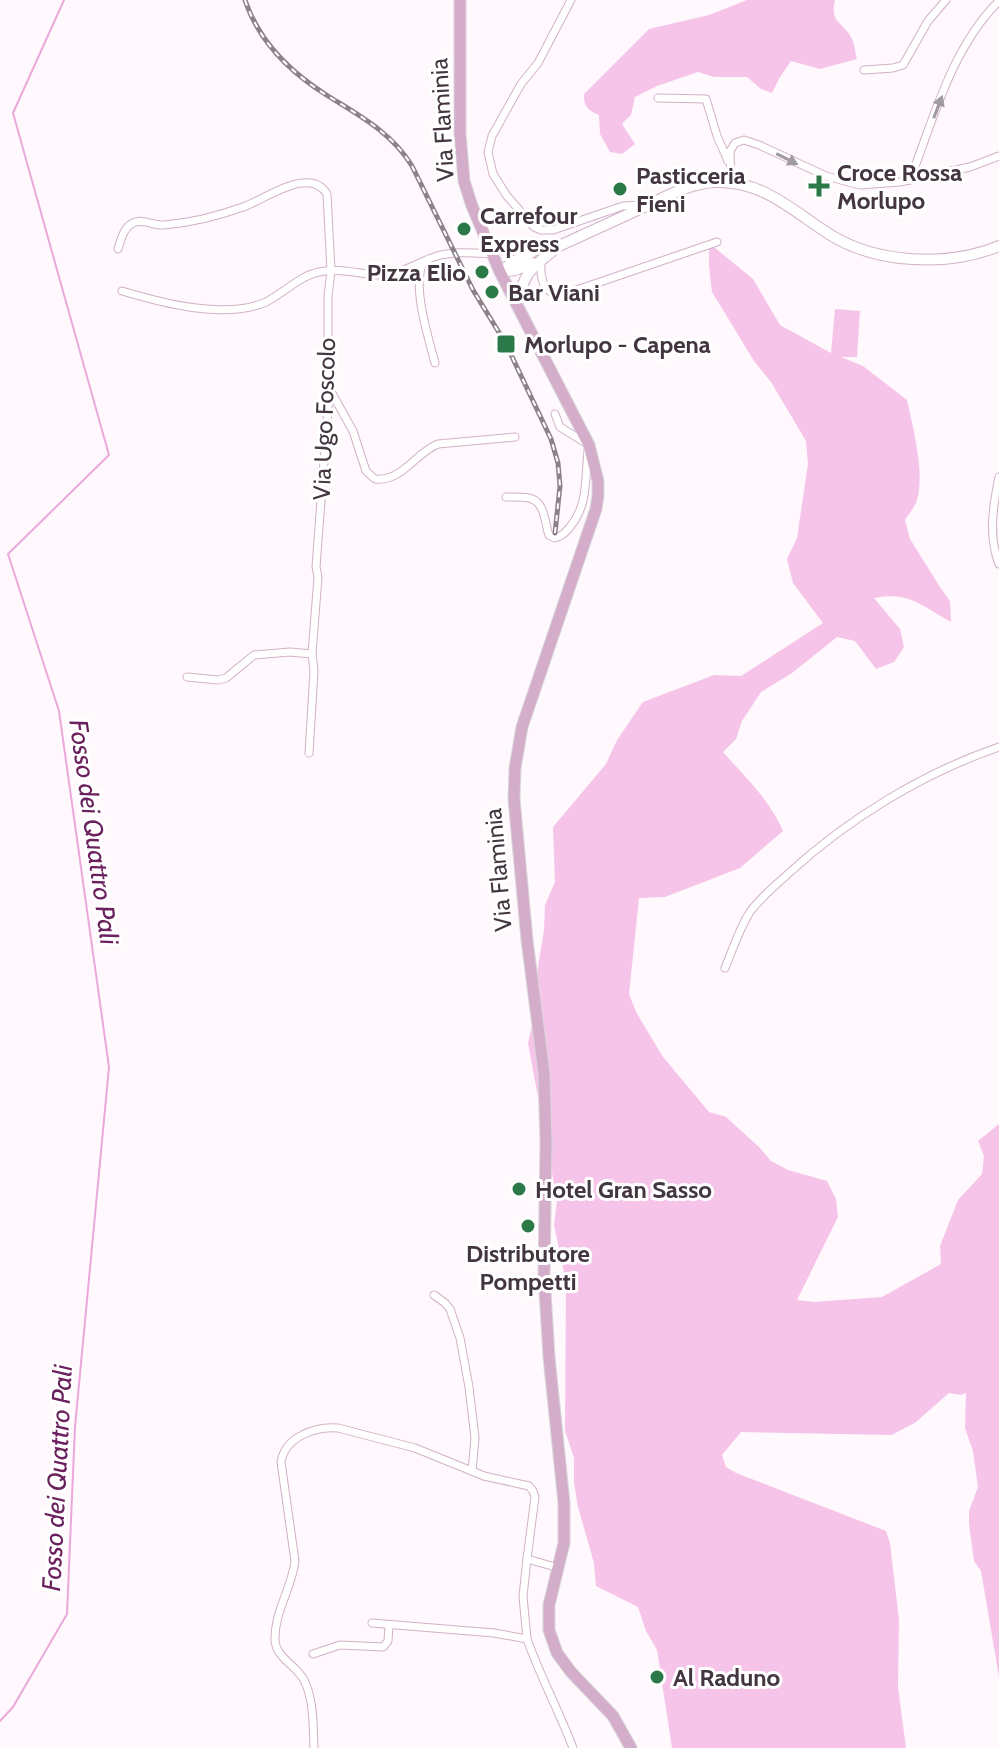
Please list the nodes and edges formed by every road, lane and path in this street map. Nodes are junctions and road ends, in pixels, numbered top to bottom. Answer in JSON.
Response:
{"nodes":[{"id":1,"x":460,"y":0,"type":"edge"},
{"id":2,"x":571,"y":0,"type":"edge"},
{"id":3,"x":946,"y":0,"type":"edge"},
{"id":4,"x":999,"y":1,"type":"edge"},
{"id":5,"x":864,"y":70,"type":"dead end"},
{"id":6,"x":658,"y":98,"type":"dead end"},
{"id":7,"x":999,"y":156,"type":"edge"},
{"id":8,"x":729,"y":163,"type":"junction"},
{"id":9,"x":910,"y":180,"type":"junction"},
{"id":10,"x":731,"y":182,"type":"junction"},
{"id":11,"x":646,"y":206,"type":"junction"},
{"id":12,"x":717,"y":242,"type":"dead end"},
{"id":13,"x":999,"y":246,"type":"edge"},
{"id":14,"x":490,"y":248,"type":"junction"},
{"id":15,"x":118,"y":249,"type":"dead end"},
{"id":16,"x":537,"y":255,"type":"junction"},
{"id":17,"x":423,"y":262,"type":"junction"},
{"id":18,"x":331,"y":271,"type":"junction"},
{"id":19,"x":500,"y":272,"type":"junction"},
{"id":20,"x":122,"y":291,"type":"dead end"},
{"id":21,"x":517,"y":306,"type":"junction"},
{"id":22,"x":435,"y":363,"type":"dead end"},
{"id":23,"x":328,"y":387,"type":"junction"},
{"id":24,"x":555,"y":414,"type":"dead end"},
{"id":25,"x":515,"y":437,"type":"dead end"},
{"id":26,"x":589,"y":445,"type":"junction"},
{"id":27,"x":999,"y":477,"type":"edge"},
{"id":28,"x":506,"y":497,"type":"dead end"},
{"id":29,"x":999,"y":564,"type":"edge"},
{"id":30,"x":312,"y":654,"type":"junction"},
{"id":31,"x":187,"y":677,"type":"dead end"},
{"id":32,"x":999,"y":747,"type":"edge"},
{"id":33,"x":309,"y":753,"type":"dead end"},
{"id":34,"x":725,"y":968,"type":"dead end"},
{"id":35,"x":434,"y":1295,"type":"dead end"},
{"id":36,"x":472,"y":1471,"type":"junction"},
{"id":37,"x":527,"y":1559,"type":"junction"},
{"id":38,"x":559,"y":1568,"type":"junction"},
{"id":39,"x":372,"y":1623,"type":"dead end"},
{"id":40,"x":389,"y":1625,"type":"junction"},
{"id":41,"x":527,"y":1639,"type":"junction"},
{"id":42,"x":313,"y":1654,"type":"dead end"},
{"id":43,"x":314,"y":1748,"type":"edge"},
{"id":44,"x":573,"y":1748,"type":"edge"},
{"id":45,"x":631,"y":1748,"type":"edge"}],
"edges":[{"from":1,"to":14,"type":"main road","name":"Via Flaminia"},
{"from":2,"to":11,"type":"street"},
{"from":3,"to":5,"type":"street"},
{"from":9,"to":4,"type":"street","one_way":true},
{"from":6,"to":8,"type":"street"},
{"from":7,"to":9,"type":"street"},
{"from":8,"to":9,"type":"street","one_way":true},
{"from":8,"to":10,"type":"street"},
{"from":10,"to":11,"type":"main road"},
{"from":10,"to":13,"type":"main road"},
{"from":11,"to":16,"type":"main road"},
{"from":12,"to":16,"type":"street"},
{"from":14,"to":16,"type":"main road"},
{"from":14,"to":17,"type":"street"},
{"from":14,"to":19,"type":"main road","name":"Via Flaminia"},
{"from":15,"to":18,"type":"street","name":"Via Ugo Foscolo"},
{"from":16,"to":19,"type":"main road"},
{"from":16,"to":21,"type":"main road"},
{"from":17,"to":18,"type":"street"},
{"from":17,"to":22,"type":"street"},
{"from":18,"to":20,"type":"street"},
{"from":18,"to":23,"type":"street","name":"Via Ugo Foscolo"},
{"from":19,"to":21,"type":"main road","name":"Via Flaminia"},
{"from":21,"to":26,"type":"main road","name":"Via Flaminia"},
{"from":23,"to":25,"type":"street"},
{"from":23,"to":30,"type":"street","name":"Via Ugo Foscolo"},
{"from":24,"to":26,"type":"street"},
{"from":26,"to":28,"type":"street"},
{"from":26,"to":38,"type":"main road","name":"Via Flaminia"},
{"from":27,"to":29,"type":"street"},
{"from":30,"to":31,"type":"street"},
{"from":30,"to":33,"type":"street","name":"Via Ugo Foscolo"},
{"from":32,"to":34,"type":"street"},
{"from":35,"to":36,"type":"street"},
{"from":36,"to":37,"type":"street"},
{"from":36,"to":43,"type":"street"},
{"from":37,"to":38,"type":"street"},
{"from":37,"to":41,"type":"street"},
{"from":38,"to":45,"type":"main road","name":"Via Flaminia"},
{"from":39,"to":40,"type":"street"},
{"from":40,"to":41,"type":"street"},
{"from":40,"to":42,"type":"street"},
{"from":41,"to":44,"type":"street"}]}
